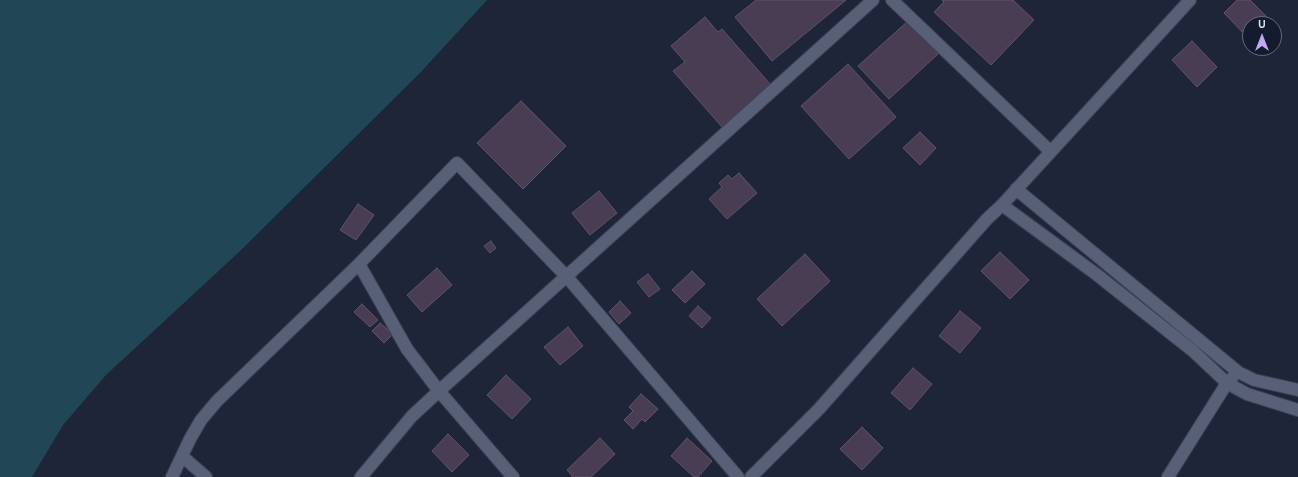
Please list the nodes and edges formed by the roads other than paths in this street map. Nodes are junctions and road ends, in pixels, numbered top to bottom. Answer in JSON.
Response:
{"nodes":[{"id":1,"x":874,"y":0,"type":"edge"},
{"id":2,"x":892,"y":0,"type":"edge"},
{"id":3,"x":1190,"y":0,"type":"edge"},
{"id":4,"x":1050,"y":151,"type":"junction"},
{"id":5,"x":1016,"y":189,"type":"junction"},
{"id":6,"x":1002,"y":205,"type":"junction"},
{"id":7,"x":359,"y":264,"type":"junction"},
{"id":8,"x":567,"y":276,"type":"junction"},
{"id":9,"x":1238,"y":372,"type":"junction"},
{"id":10,"x":1227,"y":383,"type":"junction"},
{"id":11,"x":1298,"y":390,"type":"edge"},
{"id":12,"x":438,"y":391,"type":"junction"},
{"id":13,"x":1298,"y":410,"type":"edge"},
{"id":14,"x":182,"y":456,"type":"junction"},
{"id":15,"x":172,"y":477,"type":"edge"},
{"id":16,"x":206,"y":477,"type":"edge"},
{"id":17,"x":361,"y":477,"type":"edge"},
{"id":18,"x":513,"y":477,"type":"edge"},
{"id":19,"x":738,"y":477,"type":"edge"},
{"id":20,"x":750,"y":477,"type":"edge"},
{"id":21,"x":1168,"y":477,"type":"edge"}],
"edges":[{"from":1,"to":8,"type":"street"},
{"from":2,"to":4,"type":"street"},
{"from":3,"to":4,"type":"street"},
{"from":4,"to":5,"type":"street"},
{"from":5,"to":6,"type":"street"},
{"from":5,"to":9,"type":"street"},
{"from":6,"to":10,"type":"street"},
{"from":6,"to":20,"type":"street"},
{"from":7,"to":8,"type":"street"},
{"from":7,"to":12,"type":"street"},
{"from":7,"to":14,"type":"street"},
{"from":8,"to":12,"type":"street"},
{"from":8,"to":19,"type":"street"},
{"from":9,"to":10,"type":"street"},
{"from":9,"to":11,"type":"street"},
{"from":10,"to":13,"type":"street"},
{"from":10,"to":21,"type":"street"},
{"from":12,"to":17,"type":"street"},
{"from":12,"to":18,"type":"street"},
{"from":14,"to":15,"type":"street"},
{"from":14,"to":16,"type":"street"}]}
